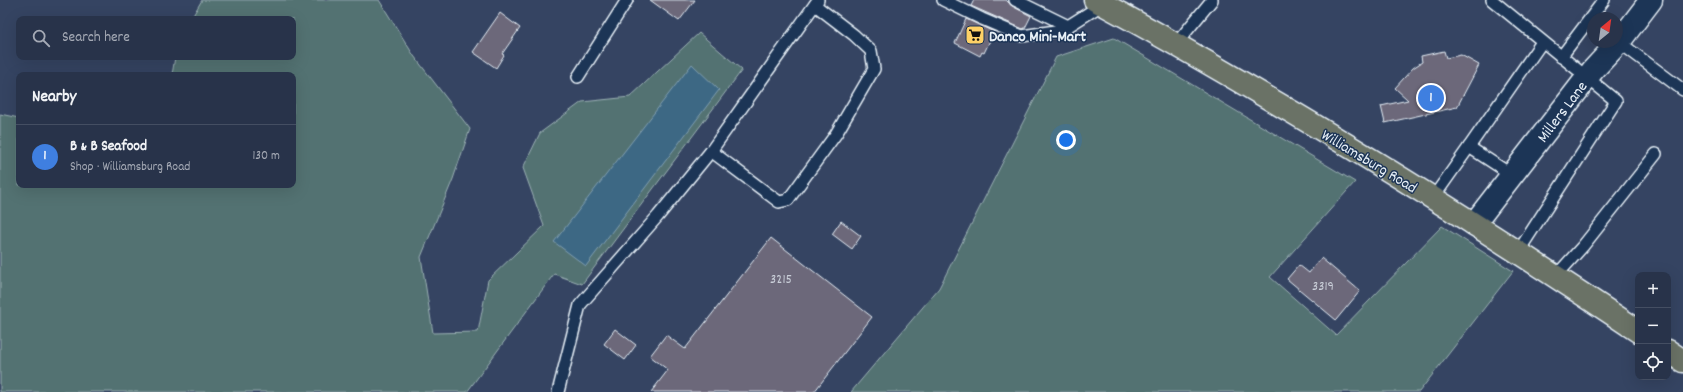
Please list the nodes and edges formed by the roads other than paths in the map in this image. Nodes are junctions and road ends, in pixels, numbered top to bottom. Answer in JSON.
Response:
{"nodes":[{"id":1,"x":627,"y":0,"type":"edge"},
{"id":2,"x":943,"y":0,"type":"edge"},
{"id":3,"x":1015,"y":0,"type":"edge"},
{"id":4,"x":1212,"y":0,"type":"edge"},
{"id":5,"x":1492,"y":0,"type":"edge"},
{"id":6,"x":1604,"y":0,"type":"edge"},
{"id":7,"x":1652,"y":0,"type":"edge"},
{"id":8,"x":817,"y":2,"type":"edge"},
{"id":9,"x":1099,"y":2,"type":"edge"},
{"id":10,"x":1068,"y":26,"type":"junction"},
{"id":11,"x":1623,"y":38,"type":"edge"},
{"id":12,"x":1542,"y":42,"type":"junction"},
{"id":13,"x":1176,"y":44,"type":"junction"},
{"id":14,"x":1623,"y":44,"type":"edge"},
{"id":15,"x":1614,"y":48,"type":"edge"},
{"id":16,"x":1561,"y":57,"type":"junction"},
{"id":17,"x":578,"y":77,"type":"dead end"},
{"id":18,"x":1586,"y":78,"type":"junction"},
{"id":19,"x":1683,"y":90,"type":"edge"},
{"id":20,"x":1469,"y":147,"type":"junction"},
{"id":21,"x":711,"y":151,"type":"junction"},
{"id":22,"x":1656,"y":154,"type":"dead end"},
{"id":23,"x":1512,"y":175,"type":"junction"},
{"id":24,"x":1433,"y":198,"type":"junction"},
{"id":25,"x":1474,"y":224,"type":"junction"},
{"id":26,"x":1518,"y":252,"type":"junction"},
{"id":27,"x":1556,"y":276,"type":"junction"},
{"id":28,"x":1635,"y":329,"type":"edge"},
{"id":29,"x":1671,"y":353,"type":"edge"},
{"id":30,"x":1683,"y":360,"type":"edge"},
{"id":31,"x":558,"y":392,"type":"edge"}],
"edges":[{"from":1,"to":17,"type":"lane"},
{"from":2,"to":10,"type":"lane"},
{"from":3,"to":10,"type":"lane"},
{"from":4,"to":13,"type":"lane"},
{"from":5,"to":12,"type":"lane"},
{"from":6,"to":16,"type":"lane"},
{"from":7,"to":11,"type":"street","name":"Millers Lane"},
{"from":8,"to":21,"type":"lane"},
{"from":8,"to":21,"type":"lane"},
{"from":9,"to":10,"type":"lane"},
{"from":9,"to":13,"type":"main road","name":"Williamsburg Road"},
{"from":12,"to":16,"type":"lane"},
{"from":12,"to":20,"type":"lane"},
{"from":13,"to":24,"type":"main road","name":"Williamsburg Road"},
{"from":14,"to":19,"type":"lane"},
{"from":15,"to":18,"type":"street","name":"Millers Lane"},
{"from":16,"to":18,"type":"lane"},
{"from":18,"to":23,"type":"street","name":"Millers Lane"},
{"from":18,"to":26,"type":"lane"},
{"from":20,"to":23,"type":"lane"},
{"from":20,"to":24,"type":"lane"},
{"from":21,"to":31,"type":"lane"},
{"from":22,"to":27,"type":"lane"},
{"from":23,"to":25,"type":"street","name":"Millers Lane"},
{"from":24,"to":25,"type":"main road","name":"Williamsburg Road"},
{"from":25,"to":26,"type":"main road","name":"Williamsburg Road"},
{"from":26,"to":27,"type":"main road","name":"Williamsburg Road"},
{"from":27,"to":28,"type":"main road","name":"Williamsburg Road"},
{"from":29,"to":30,"type":"main road"}]}
